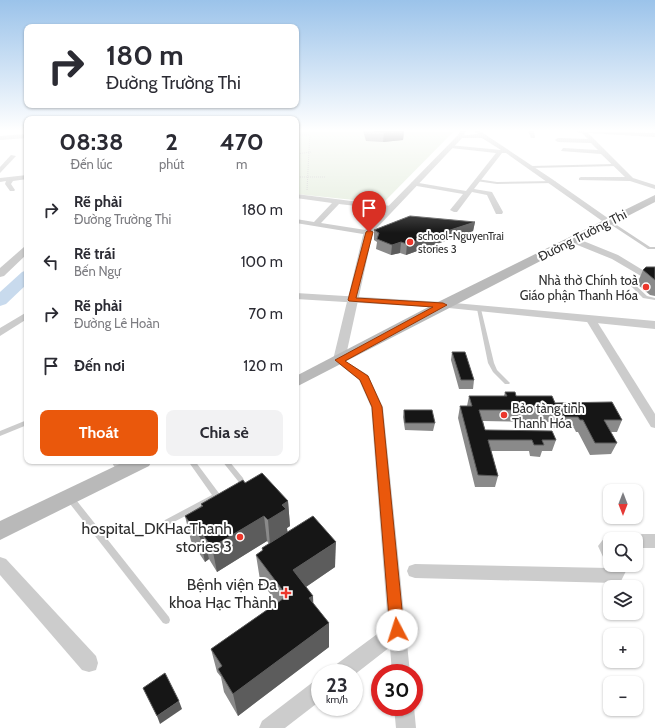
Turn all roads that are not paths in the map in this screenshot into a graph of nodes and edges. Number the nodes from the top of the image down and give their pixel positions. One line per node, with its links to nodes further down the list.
1 (432, 165): 13 (street)
2 (489, 165): 11 (street)
3 (528, 165): 5 (street)
4 (615, 165): 5 (lane); 9 (street)
5 (531, 167): 12 (street)
6 (24, 177): 7 (street)
7 (10, 179): 10 (street); 15 (street)
8 (581, 179): 9 (street)
9 (631, 179): 14 (street)
10 (0, 180)
11 (477, 180): 12 (lane); 16 (street)
12 (554, 182): 24 (street)
13 (413, 184): 16 (street); 20 (street)
14 (655, 187)
15 (12, 190)
16 (469, 191): 21 (street); 22 (street)
17 (299, 197): 19 (street)
18 (655, 198): 24 (main road, Đường Trường Thi)
19 (338, 201): 20 (street); 25 (street)
20 (391, 208): 26 (street)
21 (454, 210)
22 (499, 212)
23 (299, 221): 25 (street)
24 (608, 222): 27 (main road, Đường Trường Thi); 28 (lane)
25 (316, 224): 26 (street)
26 (369, 233): 35 (street)
27 (573, 240): 31 (street); 36 (main road, Đường Trường Thi)
28 (655, 248)
29 (24, 252): 30 (street)
30 (0, 274)
31 (655, 274)
32 (655, 278): 34 (lane)
33 (299, 296): 35 (street)
34 (655, 299)
35 (352, 300): 36 (street); 42 (street)
36 (443, 305): 37 (street); 42 (main road, Đường Trường Thi)
37 (479, 309): 39 (street); 44 (lane)
38 (24, 317): 41 (street)
39 (591, 320): 40 (street); 45 (street)
40 (655, 325)
41 (0, 333)
42 (339, 360): 43 (main road, Đường Trường Thi); 63 (street)
43 (299, 380)
44 (507, 383)
45 (642, 402): 46 (street); 48 (street)
46 (655, 405)
47 (24, 423): 49 (lane)
48 (655, 424)
49 (0, 434)
50 (194, 464): 55 (lane)
51 (228, 464): 53 (lane)
52 (118, 466): 54 (main road)
53 (234, 489)
54 (69, 496): 56 (main road); 62 (lane)
55 (168, 522)
56 (0, 531)
57 (643, 541): 58 (street)
58 (655, 541)
59 (0, 564): 64 (street)
60 (415, 571): 61 (street)
61 (617, 572)
62 (166, 620)
63 (397, 630): 65 (street); 66 (street)
64 (89, 663)
65 (353, 664)
66 (400, 664)
67 (311, 696): 69 (street)
68 (405, 716): 70 (street)
69 (269, 728)
70 (406, 728)

